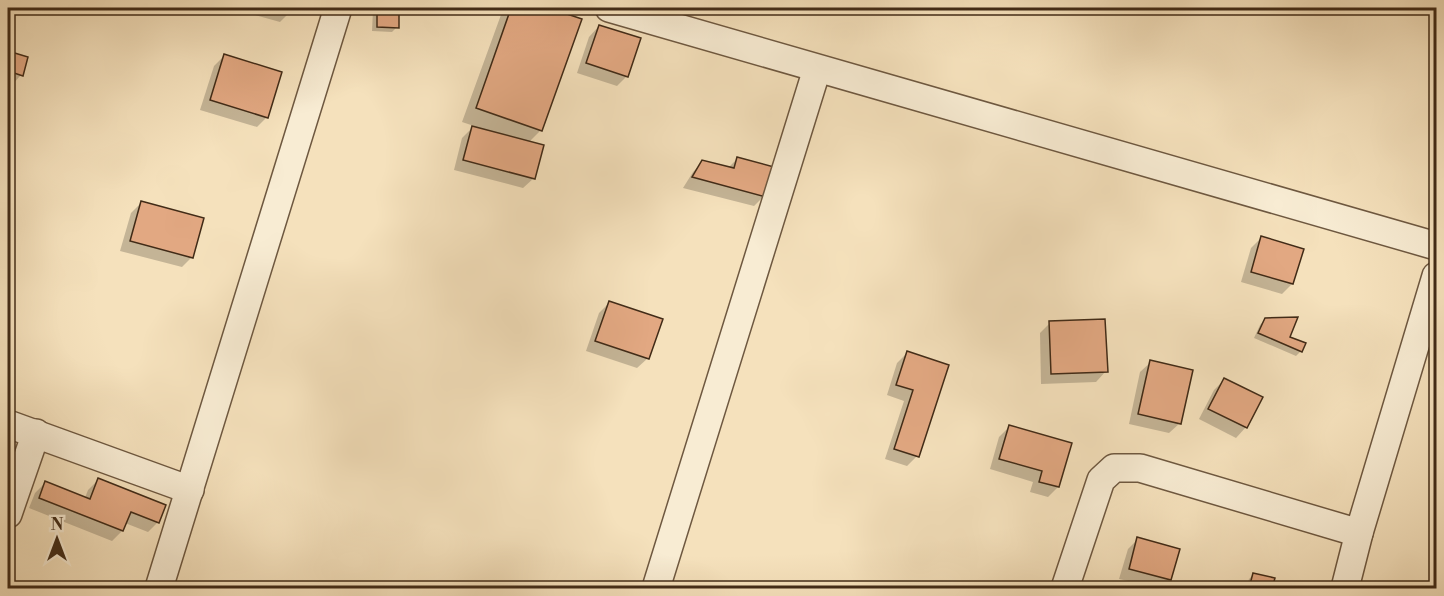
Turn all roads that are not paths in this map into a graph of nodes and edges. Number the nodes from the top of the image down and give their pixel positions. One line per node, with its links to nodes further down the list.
1 (338, 8): 8 (street)
2 (609, 8): 3 (street)
3 (817, 69): 4 (street); 12 (street)
4 (1437, 246)
5 (1437, 276): 10 (street)
6 (8, 424): 7 (street)
7 (36, 433): 8 (street); 9 (street)
8 (190, 490): 11 (street)
9 (8, 514)
10 (1359, 533): 13 (street); 14 (street)
11 (159, 588)
12 (656, 588)
13 (1065, 588)
14 (1345, 588)

